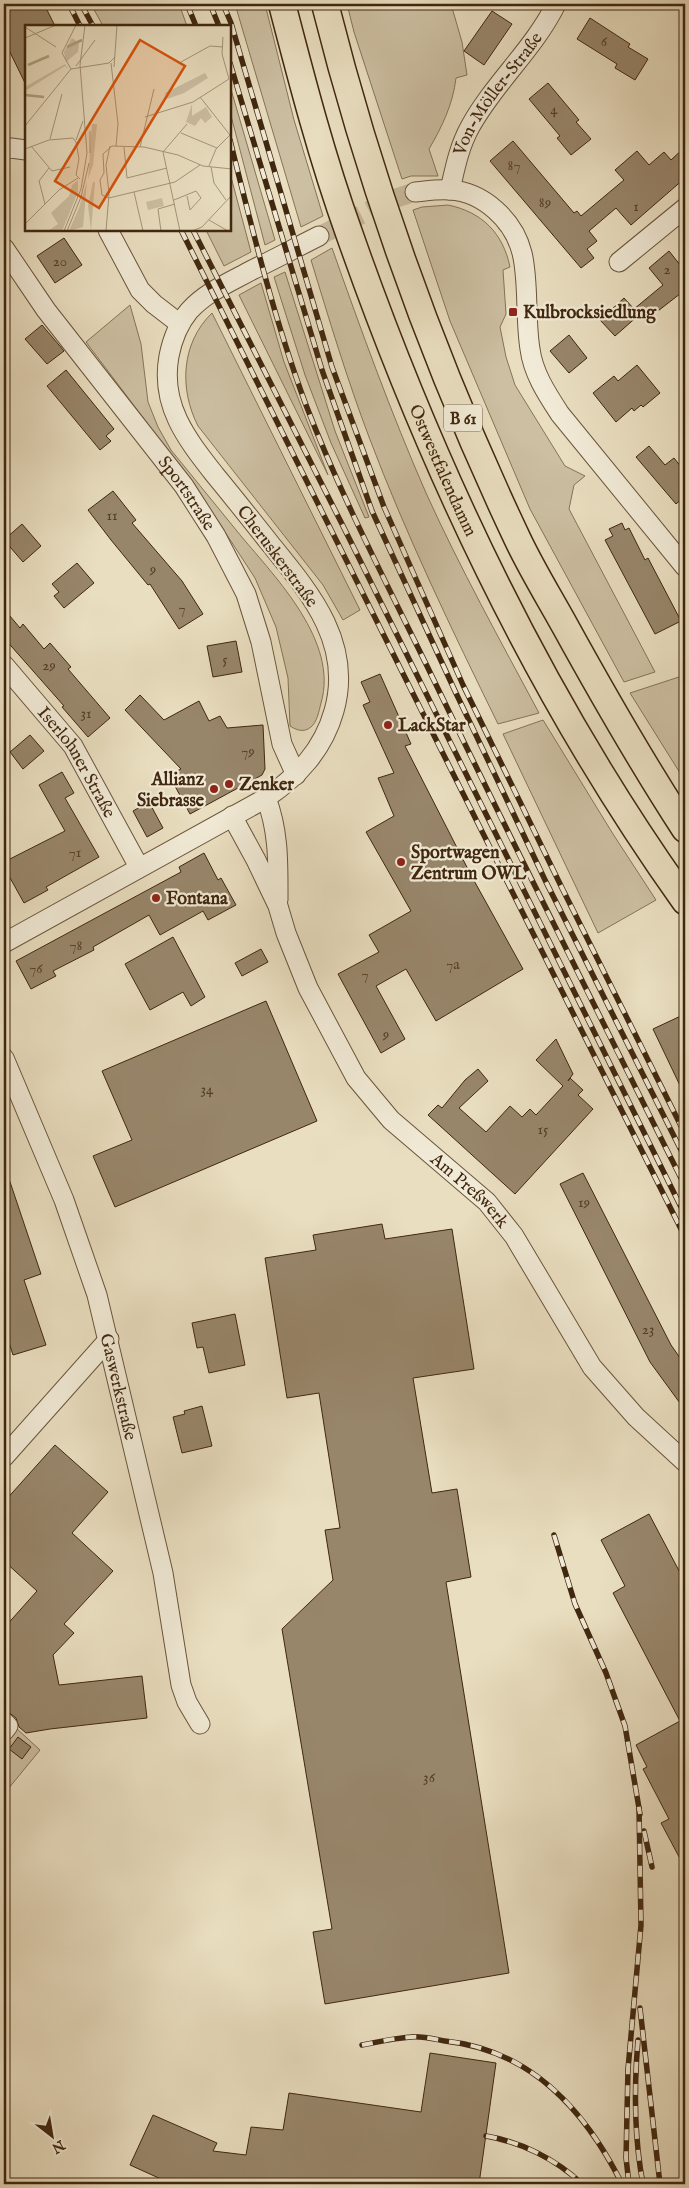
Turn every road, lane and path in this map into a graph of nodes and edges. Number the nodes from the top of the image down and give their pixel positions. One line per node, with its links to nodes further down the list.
1 (282, 4): 21 (highway, Ostwestfalendamm / B 61)
2 (325, 4): 19 (highway, B 61)
3 (556, 4): 6 (street, Von-Möller-Straße)
4 (4, 150): 5 (street)
5 (25, 150)
6 (450, 190): 7 (street); 14 (street)
7 (415, 192)
8 (685, 208): 12 (street)
9 (109, 231): 13 (street)
10 (319, 236): 13 (street, Cheruskerstraße)
11 (4, 248): 16 (street, Sportstraße)
12 (619, 262)
13 (180, 324): 16 (street, Cheruskerstraße)
14 (685, 567)
15 (4, 665): 20 (street, Iserlohner Straße)
16 (296, 775): 17 (street, Cheruskerstraße)
17 (266, 798): 18 (street, Cheruskerstraße); 22 (street, Am Preßwerk)
18 (232, 816): 20 (street, Cheruskerstraße); 22 (street, Am Preßwerk)
19 (685, 829)
20 (139, 867): 23 (street, Cheruskerstraße)
21 (685, 901)
22 (278, 906): 27 (street, Am Preßwerk)
23 (4, 944)
24 (4, 1058): 25 (street, Gaswerkstraße)
25 (109, 1340): 26 (street); 29 (street, Gaswerkstraße)
26 (4, 1457)
27 (685, 1462)
28 (4, 1722): 30 (street)
29 (200, 1724)
30 (4, 1731)

